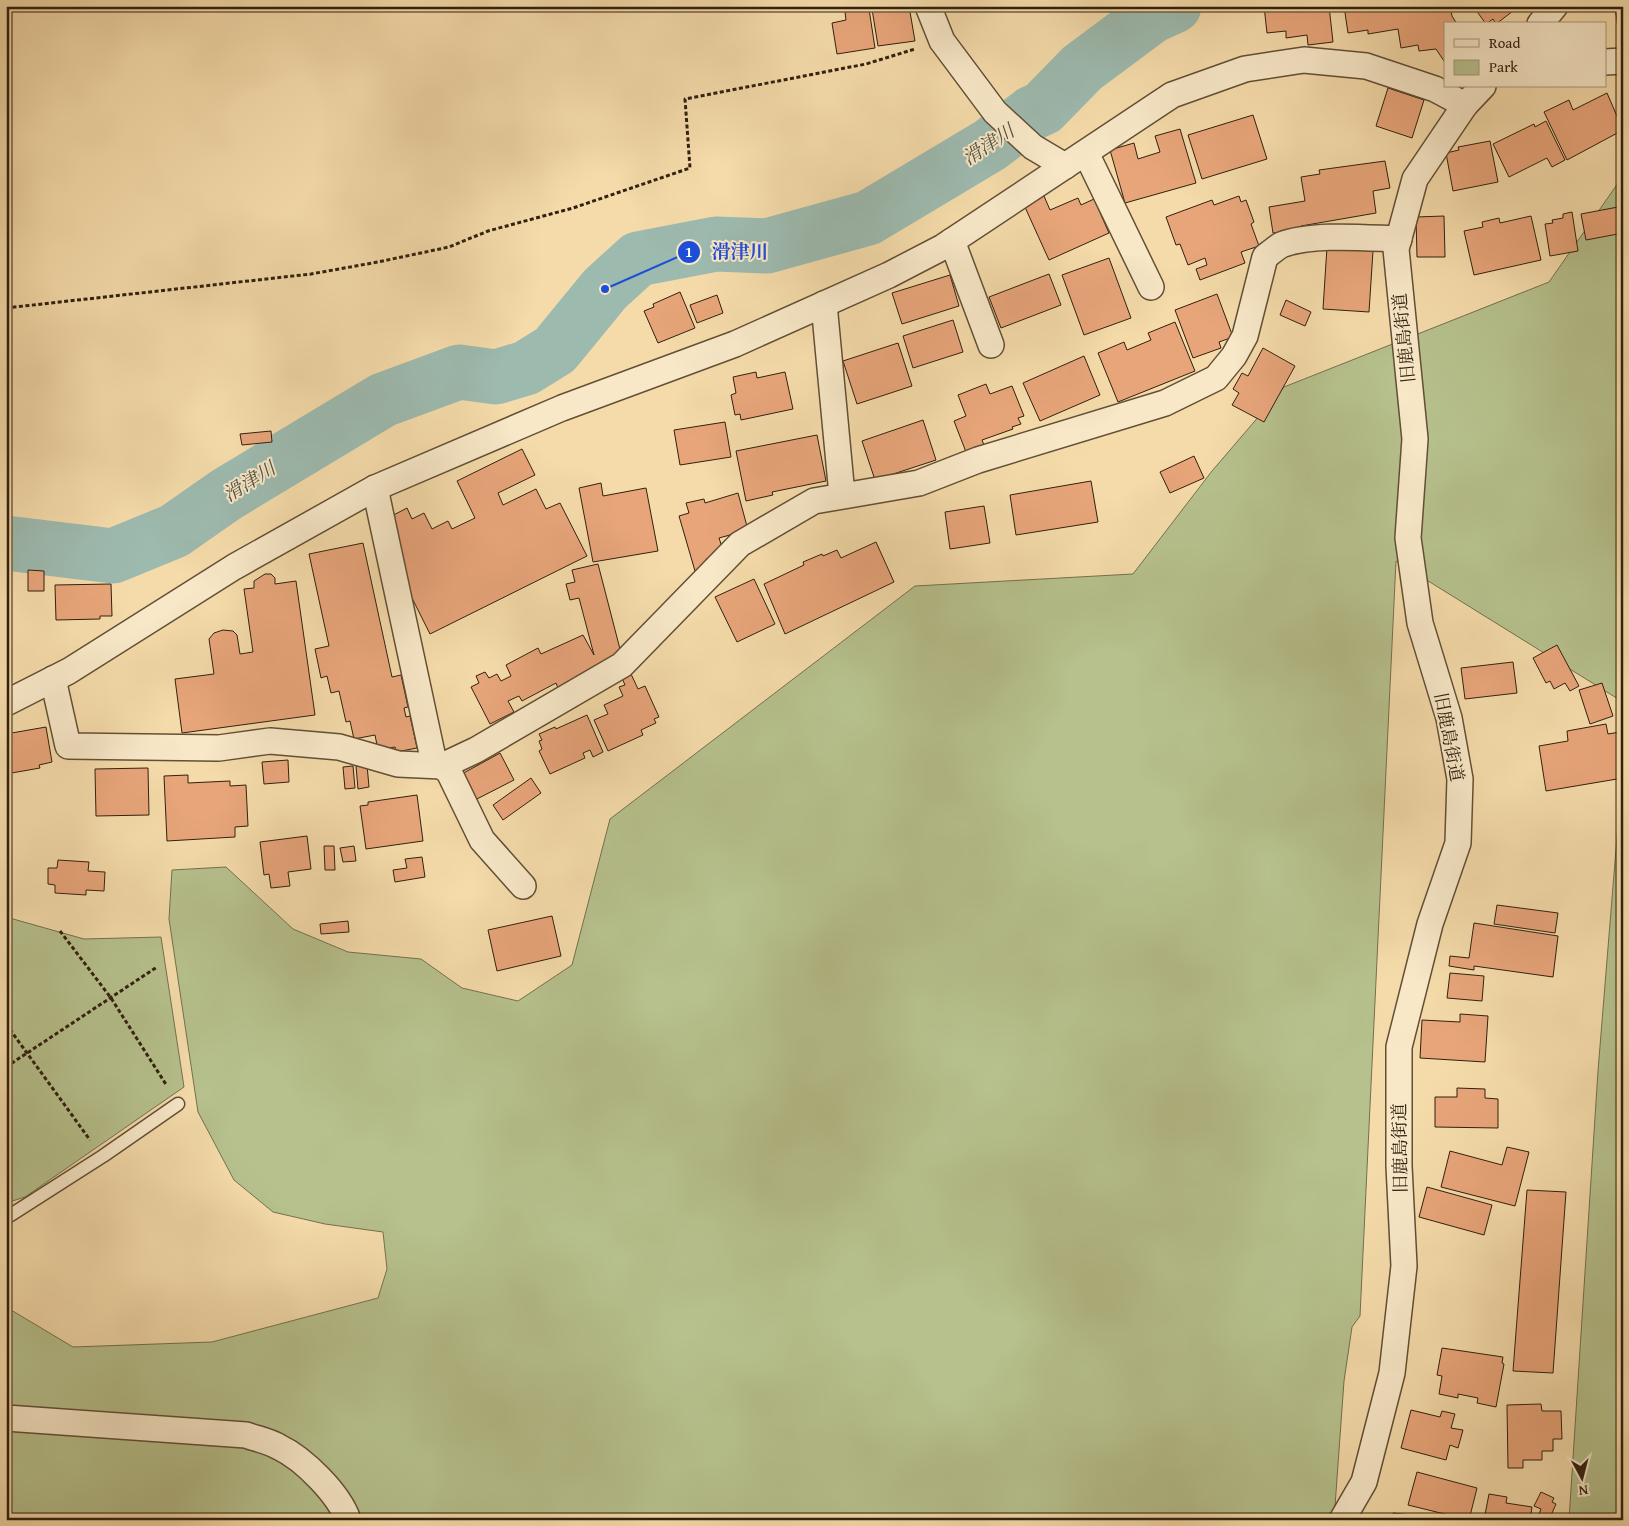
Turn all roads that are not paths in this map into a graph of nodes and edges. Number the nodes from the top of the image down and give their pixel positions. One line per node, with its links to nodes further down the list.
1 (928, 6): 8 (street)
2 (1555, 6): 3 (street)
3 (1542, 22)
4 (1623, 61): 5 (street)
5 (1606, 62)
6 (1481, 88): 7 (street, 旧鹿島街道)
7 (1465, 105): 8 (street); 9 (street, 旧鹿島街道)
8 (1075, 160): 10 (street); 11 (street)
9 (1399, 239): 15 (street); 24 (street, 旧鹿島街道)
10 (952, 241): 12 (street); 13 (street)
11 (1150, 287)
12 (824, 304): 14 (street); 15 (street)
13 (992, 345)
14 (375, 488): 16 (street); 18 (street)
15 (842, 495): 18 (street)
16 (53, 680): 17 (street); 18 (street)
17 (6, 703)
18 (442, 766): 19 (street)
19 (523, 886)
20 (178, 1104): 21 (lane)
21 (6, 1218)
22 (6, 1418): 23 (street)
23 (348, 1520)
24 (1342, 1520)

